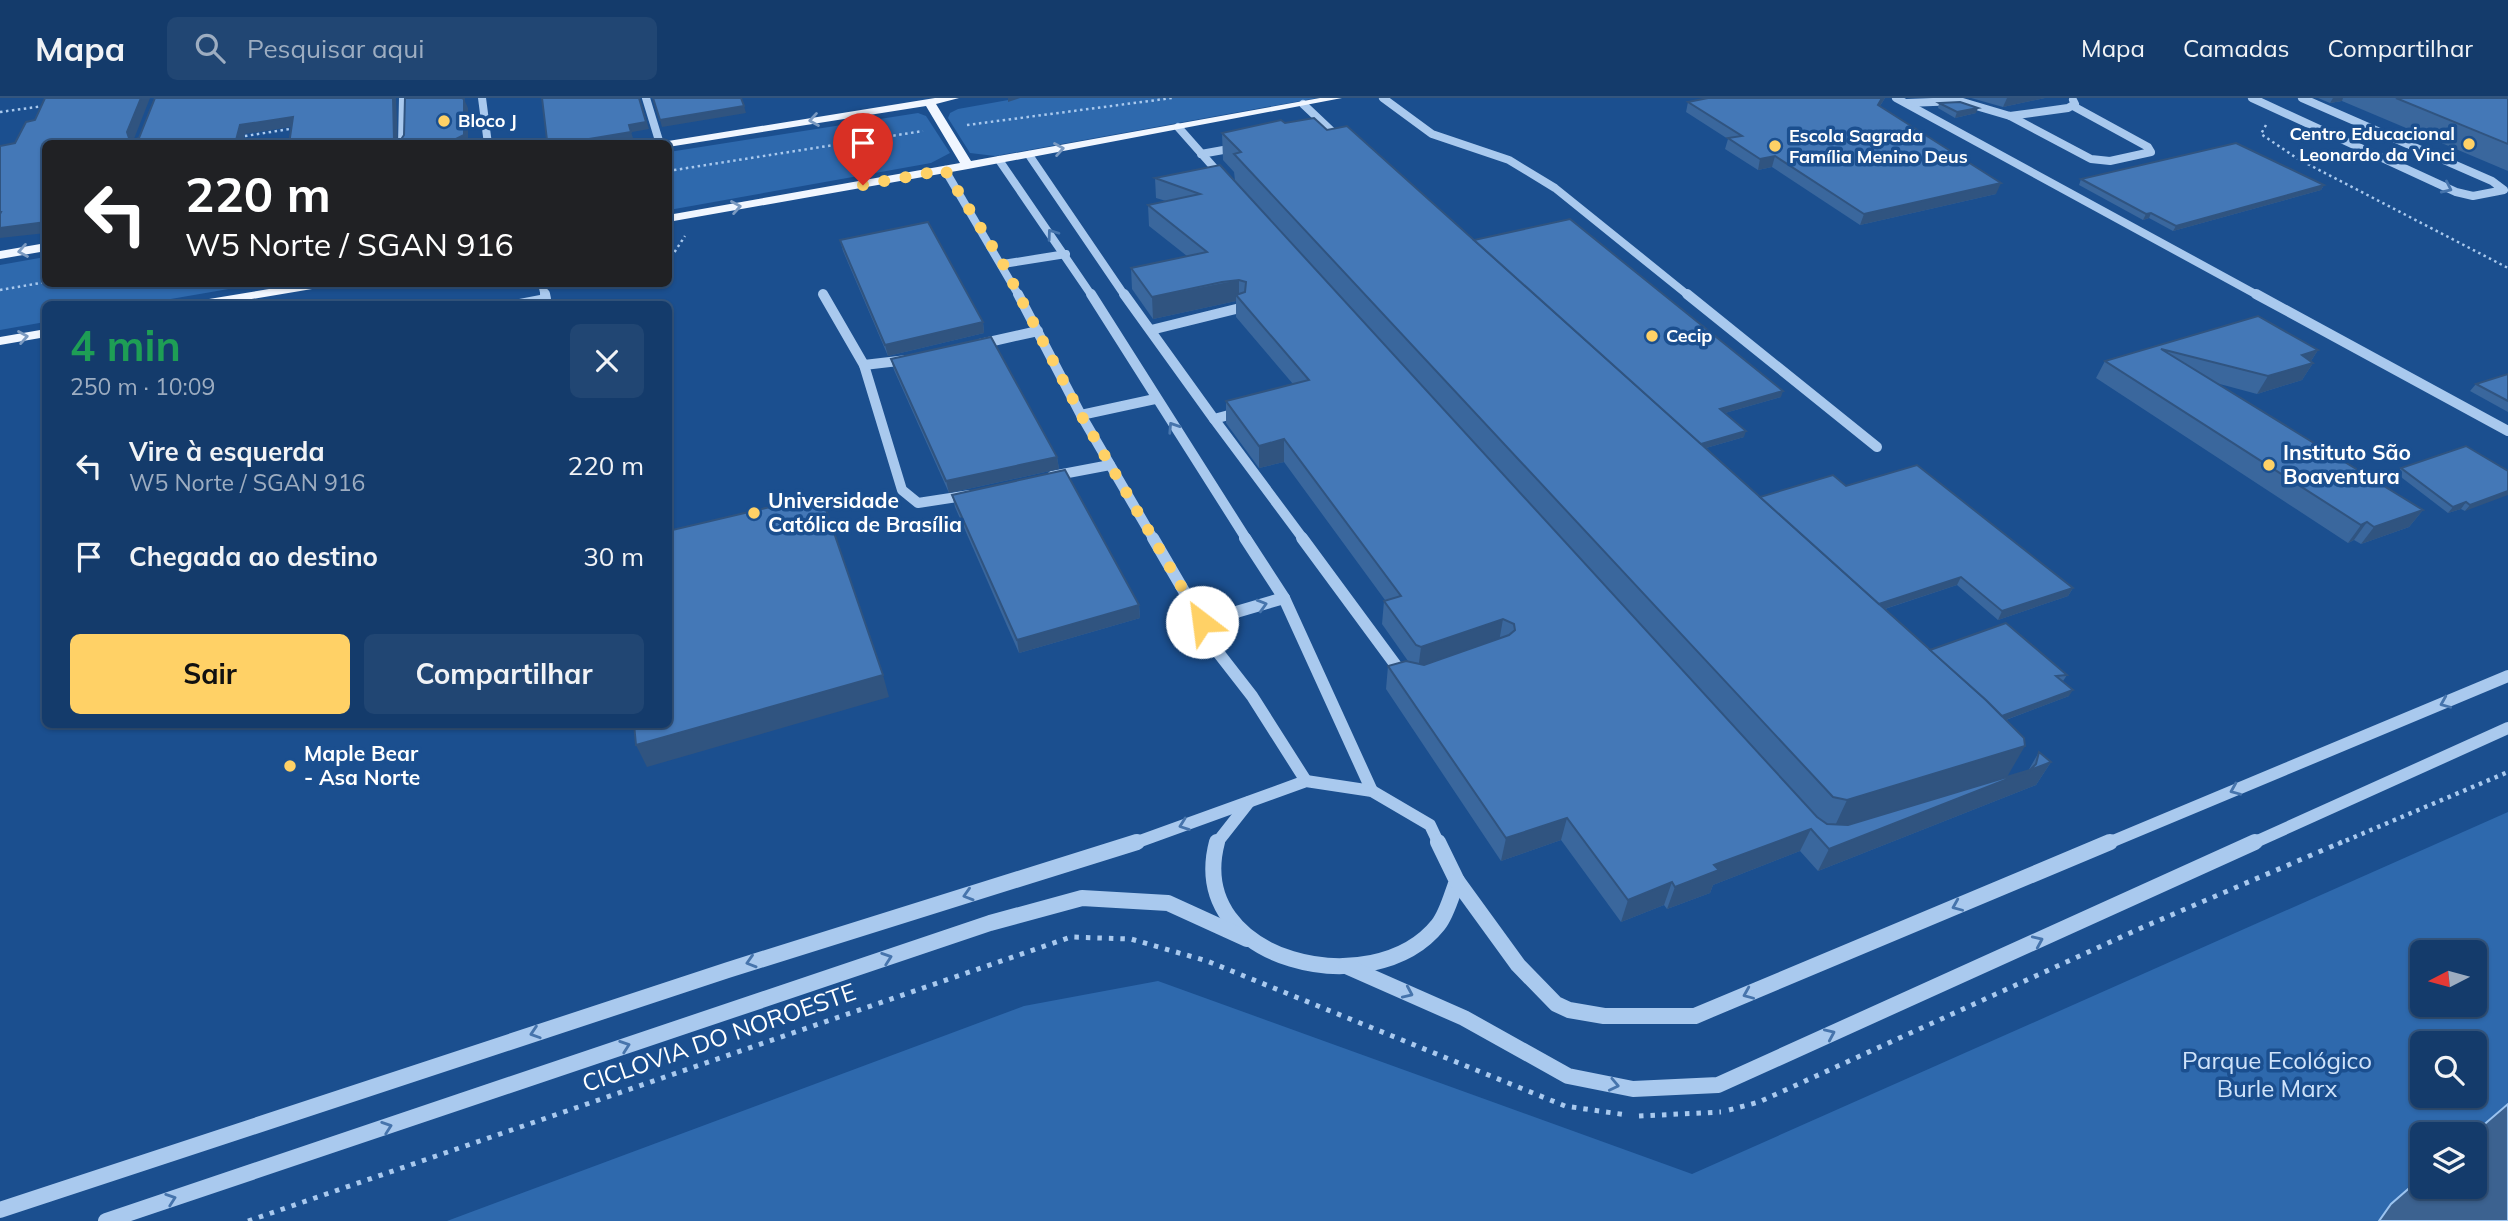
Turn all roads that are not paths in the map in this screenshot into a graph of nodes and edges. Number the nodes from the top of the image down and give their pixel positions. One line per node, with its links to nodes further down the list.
1 (403, 98): 18 (street)
2 (482, 98): 19 (street)
3 (646, 98): 20 (street)
4 (954, 98): 11 (main road)
5 (1337, 98): 13 (main road)
6 (1383, 98): 53 (street)
7 (1896, 98): 12 (street)
8 (2252, 98): 29 (street, one-way to 29)
9 (2302, 98): 29 (street)
10 (2072, 102): 14 (lane); 14 (street)
11 (930, 103): 21 (main road, one-way to 21); 27 (main road)
12 (1906, 103): 14 (lane); 52 (street)
13 (1303, 104): 15 (main road); 16 (street)
14 (2010, 116)
15 (1178, 127): 24 (street); 25 (main road, one-way to 15)
16 (1329, 130): 17 (street); 23 (street)
17 (1317, 132)
18 (402, 140)
19 (487, 140)
20 (662, 140)
21 (672, 143)
22 (1252, 145): 24 (street)
23 (1348, 145)
24 (1201, 154): 31 (street)
25 (1029, 155): 26 (main road); 41 (street)
26 (999, 160): 27 (main road); 34 (street, one-way to 26)
27 (968, 166): 28 (main road)
28 (945, 170): 32 (main road, one-way to 28); 36 (street)
29 (2499, 185): 30 (street)
30 (2508, 189)
31 (1236, 193)
32 (672, 218)
33 (42, 248): 35 (main road, one-way to 35)
34 (1066, 254): 36 (street); 48 (street)
35 (0, 255)
36 (1003, 264): 42 (street)
37 (301, 287): 39 (main road)
38 (823, 294): 47 (street)
39 (220, 301)
40 (1240, 308): 41 (street)
41 (1151, 330): 51 (street)
42 (1038, 331): 45 (street); 50 (street)
43 (42, 334): 44 (main road, one-way to 43)
44 (0, 341)
45 (972, 346)
46 (921, 357): 47 (street)
47 (864, 365): 56 (street)
48 (1154, 399): 50 (street); 57 (street, one-way to 48)
49 (1251, 409): 51 (street)
50 (1081, 415): 54 (street)
51 (1214, 419): 60 (street)
52 (2508, 431)
53 (1877, 447)
54 (1110, 465): 55 (street); 58 (street)
55 (1045, 478)
56 (981, 493)
57 (1284, 598): 58 (street, one-way to 57); 63 (street)
58 (1202, 622): 62 (street)
59 (2508, 676): 65 (street, one-way to 65)
60 (1418, 680)
61 (2508, 729): 67 (street, one-way to 61)
62 (1306, 781): 63 (street); 64 (street)
63 (1372, 791): 65 (street)
64 (1249, 802): 66 (street); 68 (street, one-way to 68)
65 (1457, 881): 67 (street)
66 (1247, 939): 67 (street); 69 (street, one-way to 66)
67 (1345, 966)
68 (0, 1210)
69 (106, 1221)

